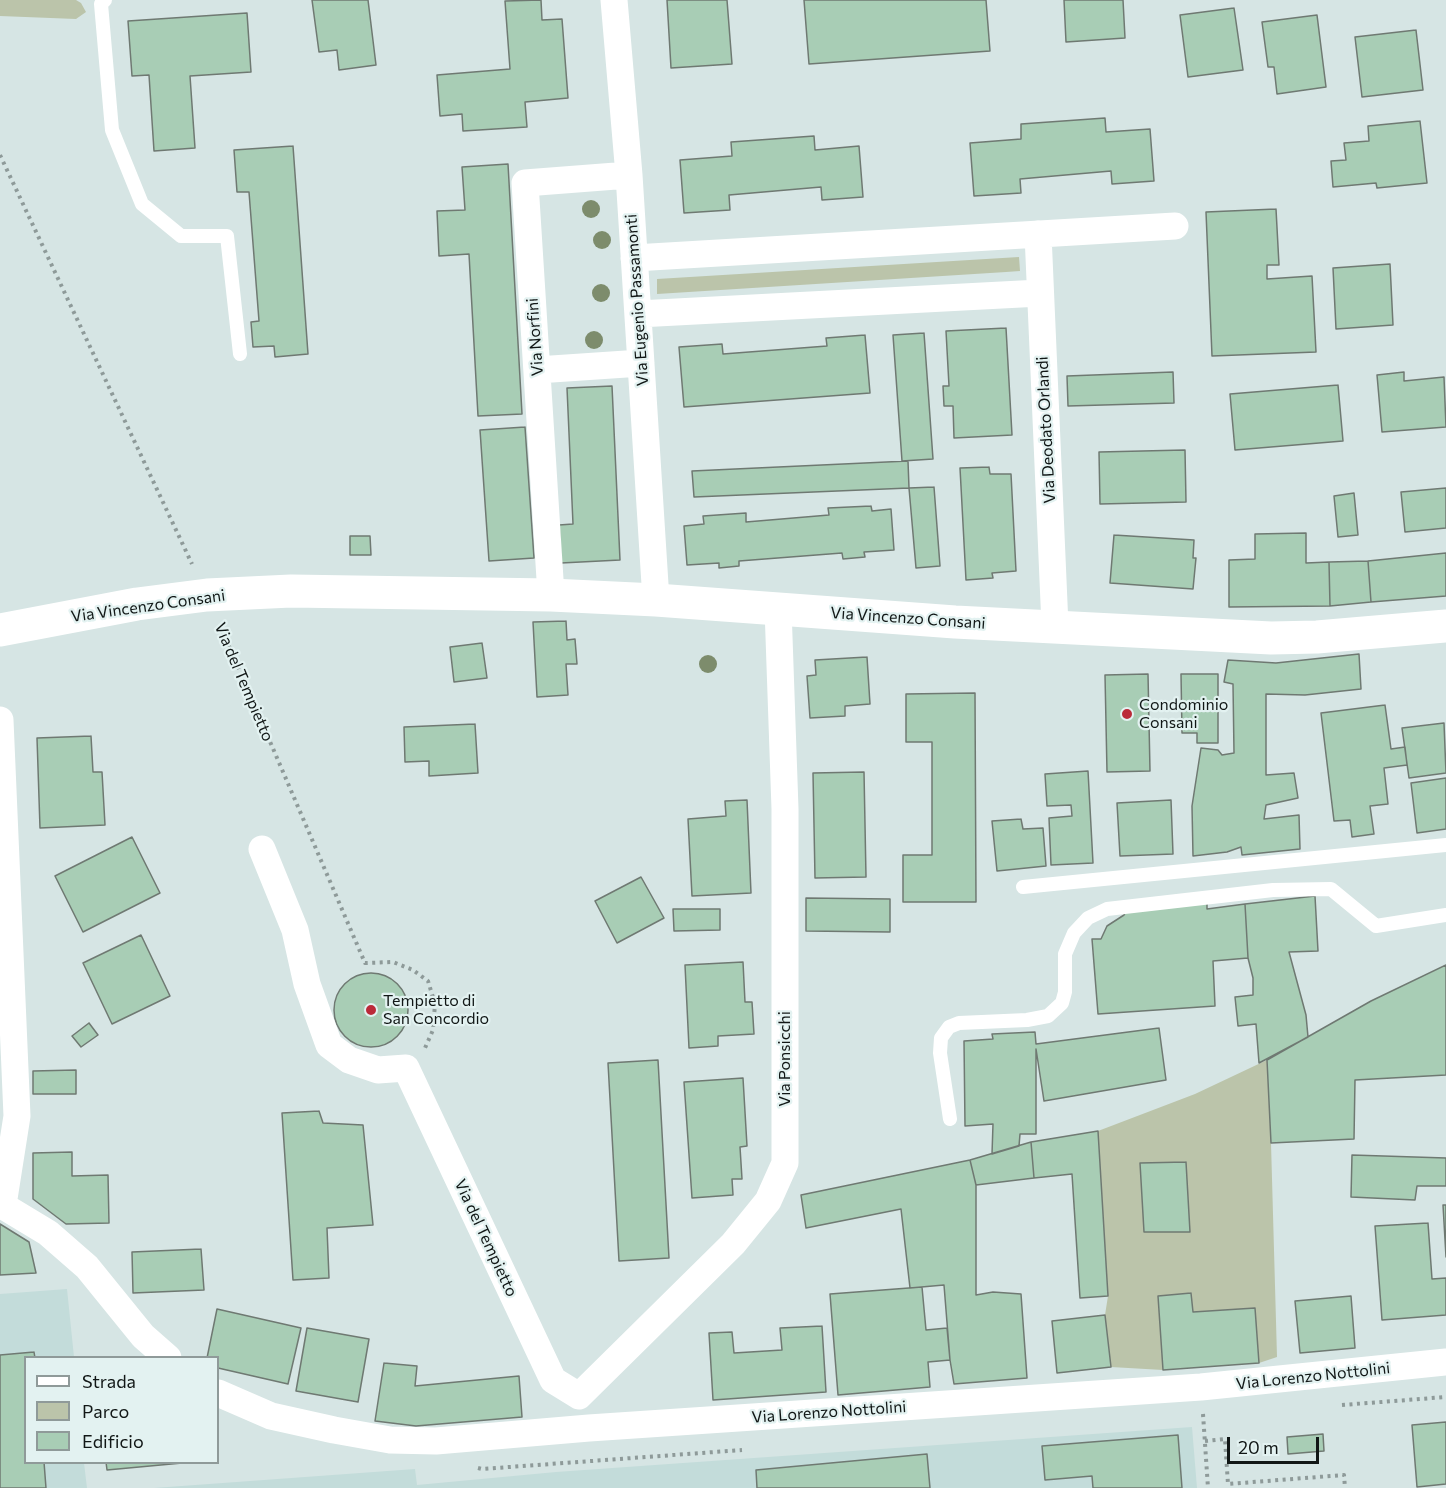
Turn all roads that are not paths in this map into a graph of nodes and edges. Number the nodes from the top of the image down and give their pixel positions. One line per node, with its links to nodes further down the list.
1 (105, 0): 9 (lane)
2 (614, 0): 3 (street, Via Eugenio Passamonti)
3 (629, 175): 6 (street, Via Eugenio Passamonti); 11 (street, Via Norfini)
4 (1174, 226): 5 (street)
5 (1038, 234): 6 (street); 7 (street, Via Deodato Orlandi)
6 (634, 258): 8 (street, Via Eugenio Passamonti)
7 (1040, 293): 8 (street); 15 (street, Via Deodato Orlandi)
8 (638, 314): 10 (street, Via Eugenio Passamonti)
9 (240, 354)
10 (641, 363): 11 (street); 13 (street, Via Eugenio Passamonti)
11 (537, 370): 12 (street, Via Norfini)
12 (551, 596): 13 (street, Via Vincenzo Consani); 17 (street, Via Vincenzo Consani)
13 (656, 600): 14 (street, Via Vincenzo Consani)
14 (778, 608): 15 (street, Via Vincenzo Consani); 28 (street, Via Ponsicchi)
15 (1055, 626): 16 (street, Via Vincenzo Consani)
16 (1446, 626)
17 (0, 630)
18 (0, 720): 24 (street)
19 (1446, 845): 21 (lane)
20 (262, 849): 28 (street, Via del Tempietto)
21 (1023, 887)
22 (1446, 915): 23 (lane)
23 (950, 1119)
24 (1, 1204): 25 (street)
25 (166, 1356)
26 (1446, 1362): 29 (street, Via Lorenzo Nottolini)
27 (219, 1393): 29 (street, Via Lorenzo Nottolini)
28 (579, 1396): 29 (street)
29 (589, 1428)

